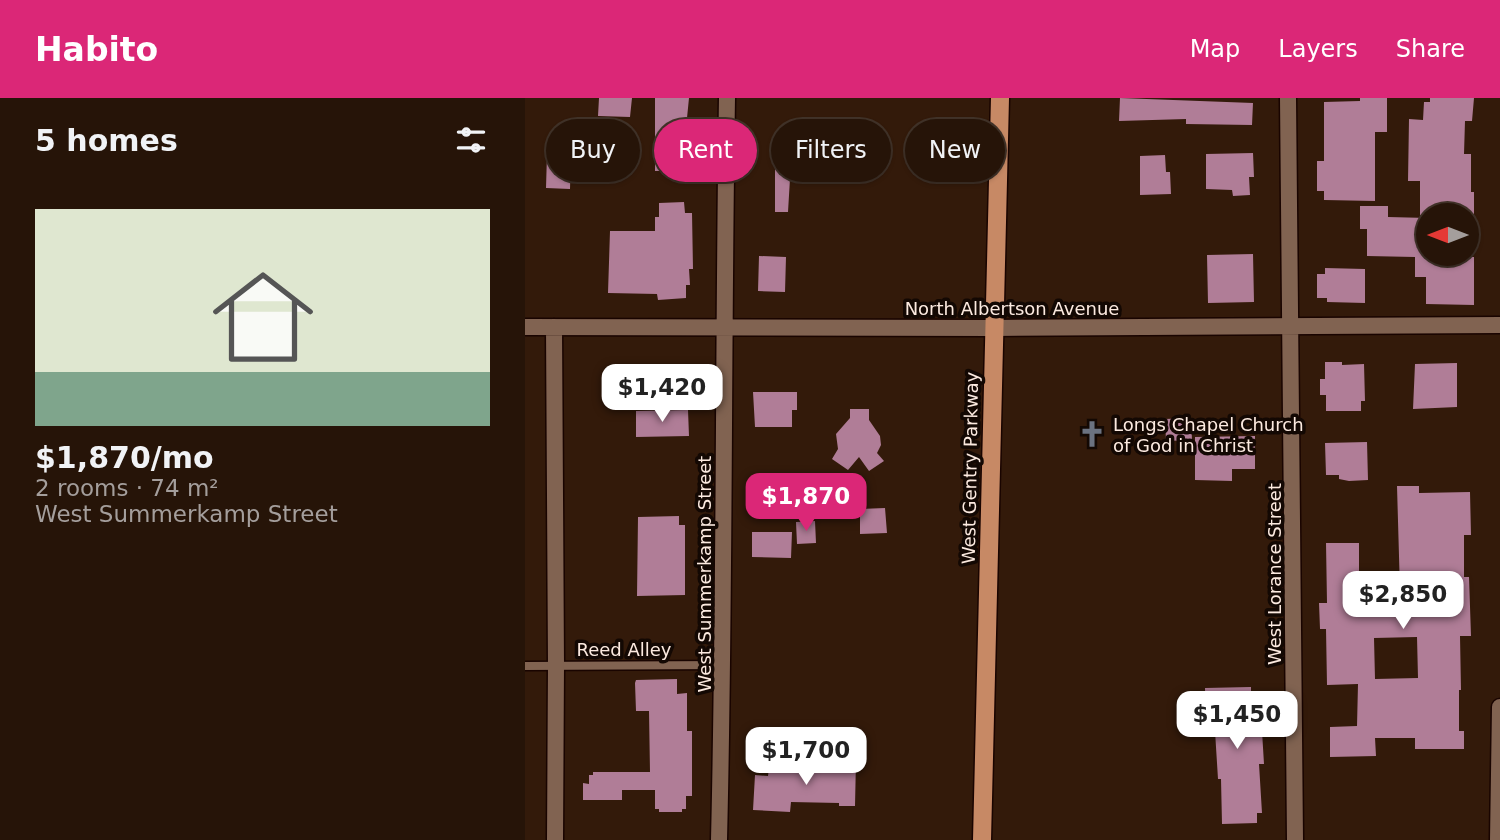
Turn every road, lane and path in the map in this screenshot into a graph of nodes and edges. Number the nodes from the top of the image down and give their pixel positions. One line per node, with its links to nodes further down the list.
1 (727, 98): 7 (street, West Summerkamp Street)
2 (1000, 98): 9 (main road, West Gentry Parkway)
3 (1288, 98): 8 (street, West Lorance Street)
4 (1500, 326): 8 (street, North Albertson Avenue)
5 (525, 327): 6 (street, North Albertson Avenue)
6 (554, 327): 7 (street, North Albertson Avenue); 10 (street)
7 (723, 327): 9 (street, North Albertson Avenue); 11 (street, West Summerkamp Street)
8 (1292, 327): 9 (street, North Albertson Avenue); 17 (street, West Lorance Street)
9 (994, 328): 16 (main road, West Gentry Parkway)
10 (556, 665): 11 (lane, Reed Alley); 12 (lane, Reed Alley); 14 (street)
11 (723, 665): 15 (street, West Summerkamp Street)
12 (525, 666)
13 (1500, 707): 18 (street)
14 (555, 840)
15 (719, 840)
16 (982, 840)
17 (1295, 840)
18 (1498, 840)

